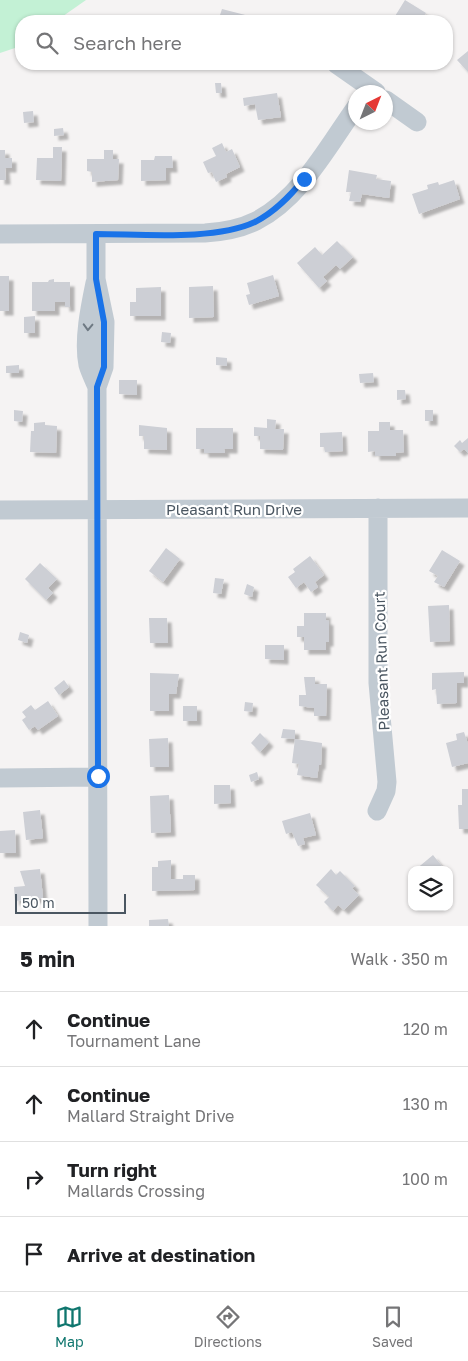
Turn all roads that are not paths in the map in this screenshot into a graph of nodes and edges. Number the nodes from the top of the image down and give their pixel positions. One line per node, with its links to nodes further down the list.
1 (344, 70): 2 (street)
2 (362, 85)
3 (393, 105): 5 (street)
4 (348, 118): 7 (street)
5 (417, 122)
6 (0, 234): 7 (street)
7 (96, 234): 11 (street)
8 (378, 508): 9 (street, Pleasant Run Drive); 11 (street, Pleasant Run Drive); 14 (street, Pleasant Run Court)
9 (468, 508)
10 (0, 510): 11 (street, Pleasant Run Drive)
11 (97, 510): 12 (street)
12 (98, 776): 13 (street); 15 (street)
13 (0, 778)
14 (378, 811)
15 (98, 926)

